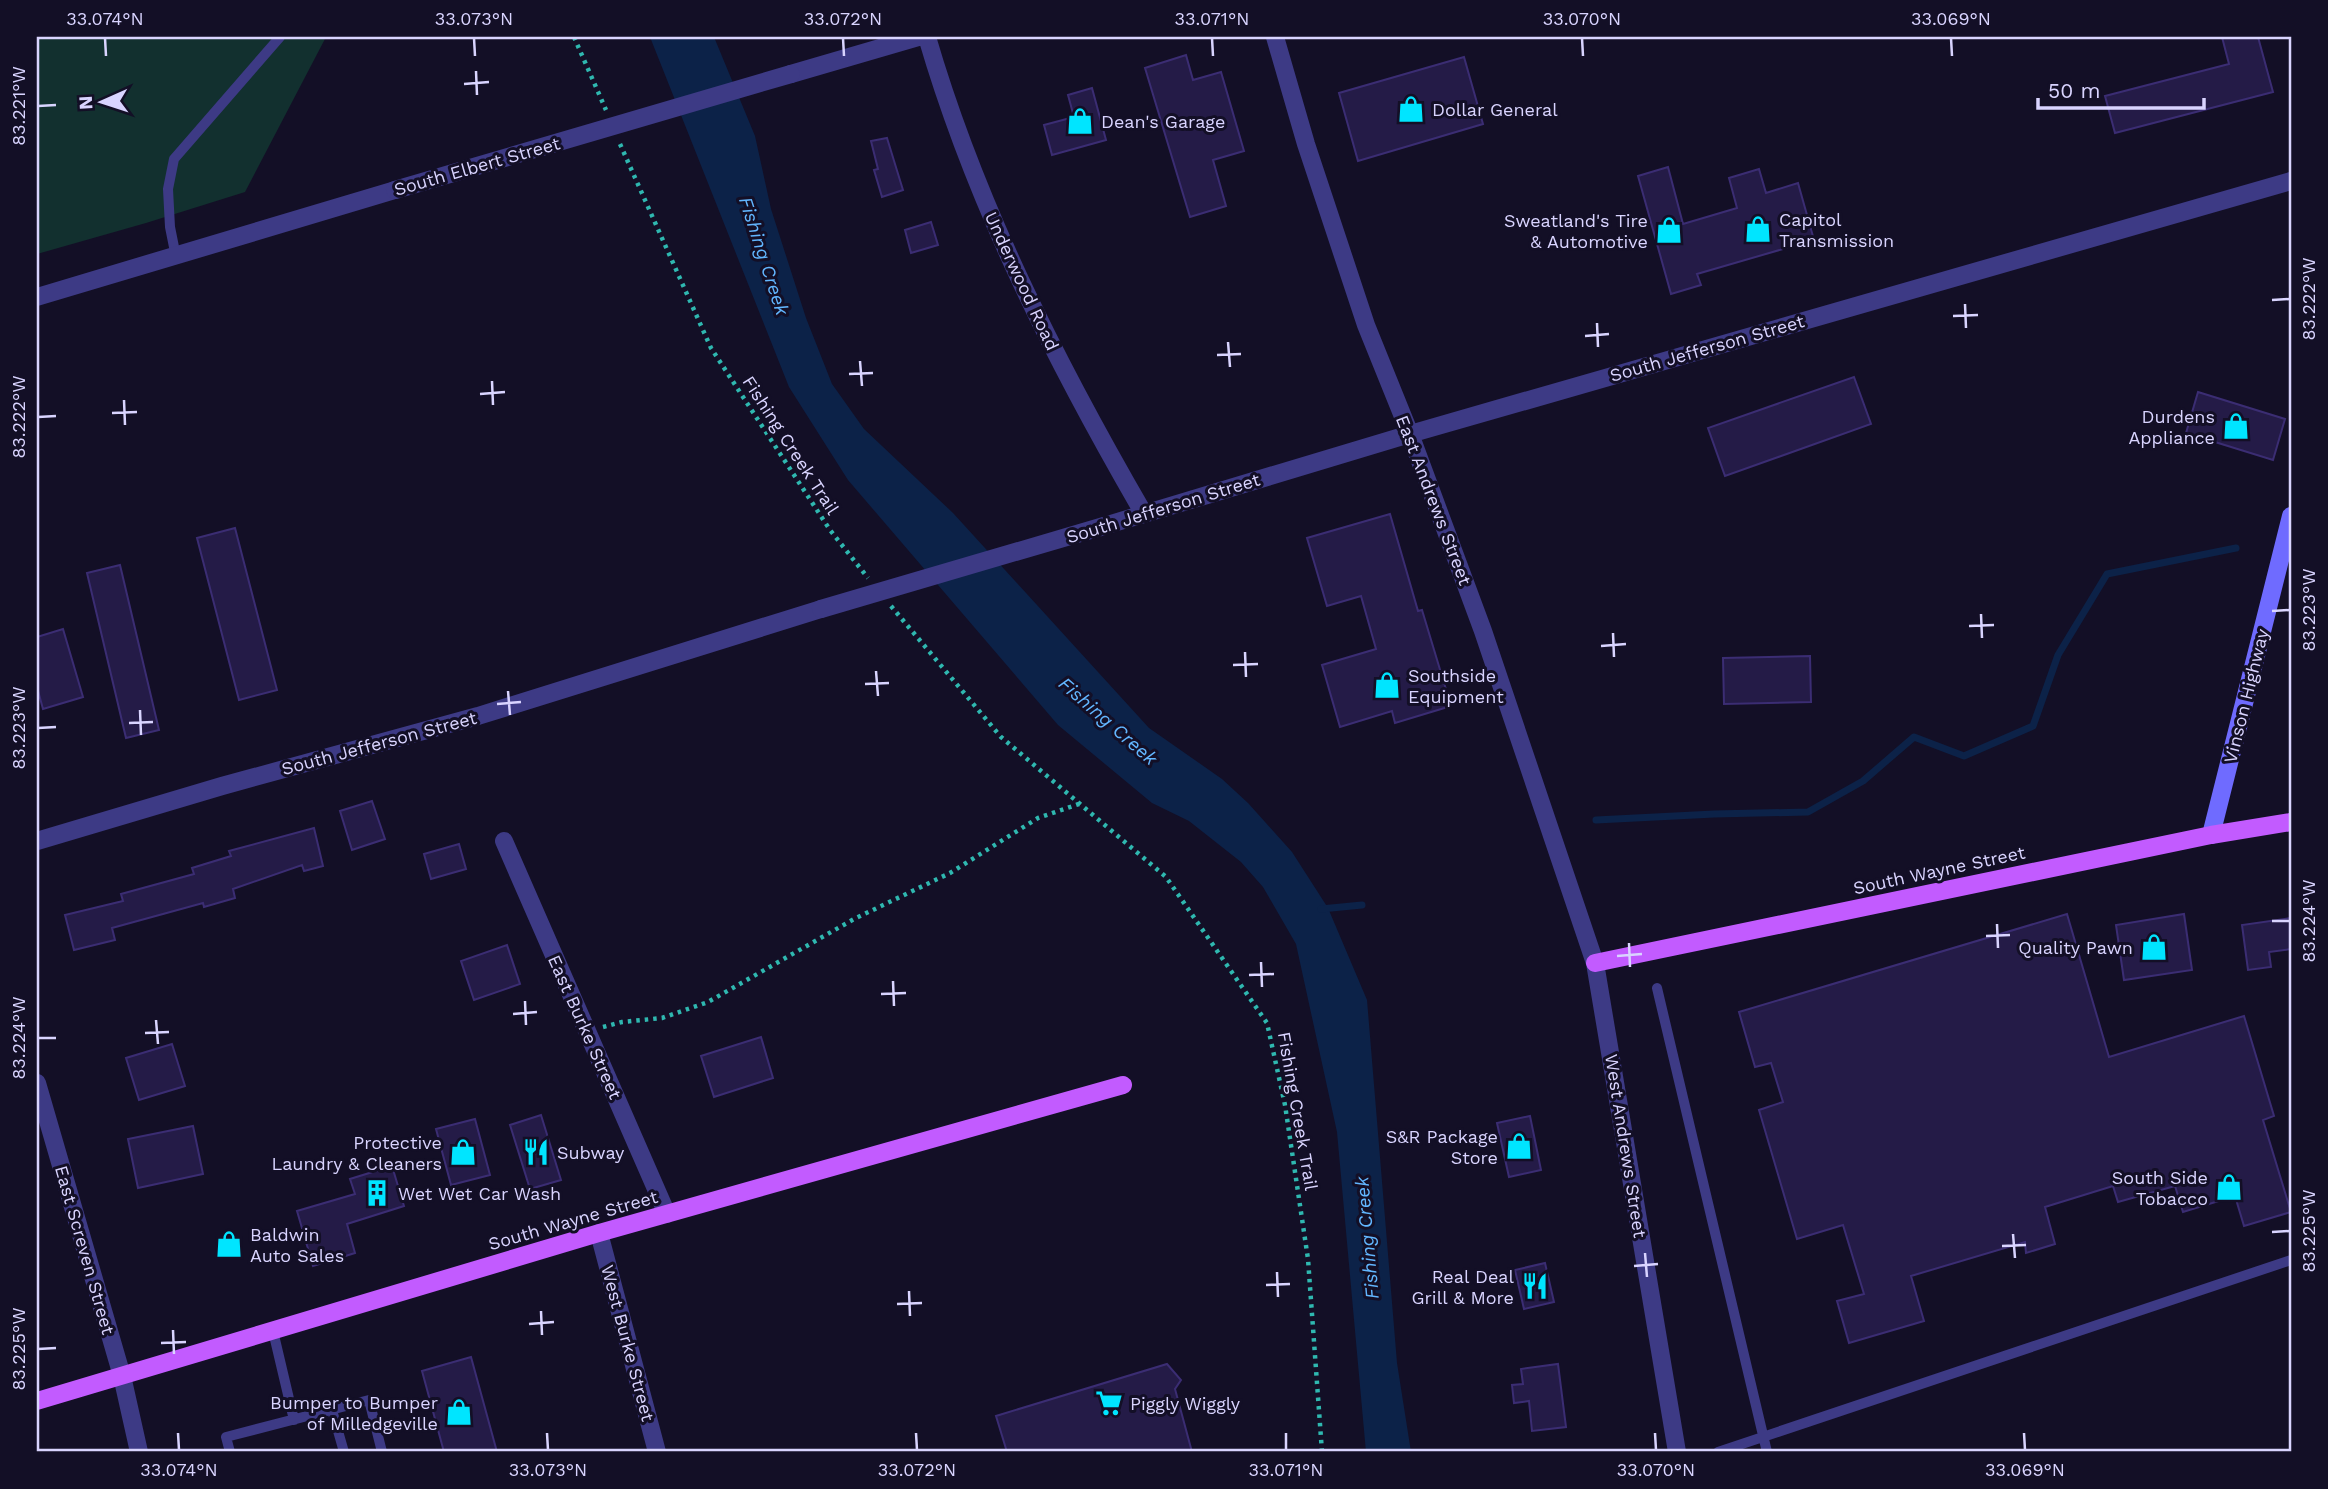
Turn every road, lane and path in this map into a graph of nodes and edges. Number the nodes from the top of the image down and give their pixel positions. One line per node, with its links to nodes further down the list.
1 (280, 37): 9 (lane)
2 (574, 37): 6 (path)
3 (918, 37): 9 (street, South Elbert Street, bridge)
4 (927, 37): 12 (street, Underwood Road)
5 (1275, 37): 11 (street, East Andrews Street)
6 (606, 111)
7 (617, 136): 14 (path, Fishing Creek Trail)
8 (2291, 181): 11 (street, South Jefferson Street)
9 (176, 257): 10 (street, South Elbert Street)
10 (37, 297)
11 (1410, 433): 12 (street, South Jefferson Street); 21 (street, East Andrews Street)
12 (1144, 514): 19 (street, South Jefferson Street, bridge)
13 (2291, 516): 18 (main road, Vinson Highway)
14 (872, 583)
15 (889, 604): 16 (path, Fishing Creek Trail)
16 (1080, 804): 23 (path); 40 (path, Fishing Creek Trail)
17 (2291, 822): 18 (main road, South Wayne Street)
18 (2211, 835): 21 (main road, South Wayne Street)
19 (37, 841)
20 (504, 841): 23 (street, East Burke Street)
21 (1595, 963): 41 (street, West Andrews Street)
22 (1657, 988): 34 (lane)
23 (587, 1031): 26 (street, East Burke Street)
24 (37, 1083): 30 (street, East Screven Street)
25 (1123, 1085): 26 (main road, South Wayne Street)
26 (667, 1214): 27 (main road, South Wayne Street)
27 (599, 1233): 29 (main road, South Wayne Street); 39 (street, West Burke Street)
28 (2291, 1260): 34 (lane)
29 (273, 1331): 30 (main road, South Wayne Street); 33 (lane)
30 (122, 1376): 31 (main road, South Wayne Street); 35 (street, East Screven Street)
31 (37, 1401)
32 (332, 1410): 33 (lane); 37 (lane); 38 (lane)
33 (294, 1420): 36 (lane)
34 (1764, 1437): 42 (lane); 43 (lane)
35 (139, 1452)
36 (230, 1452)
37 (344, 1452)
38 (382, 1452)
39 (657, 1452)
40 (1322, 1452)
41 (1677, 1452)
42 (1718, 1452)
43 (1767, 1452)

